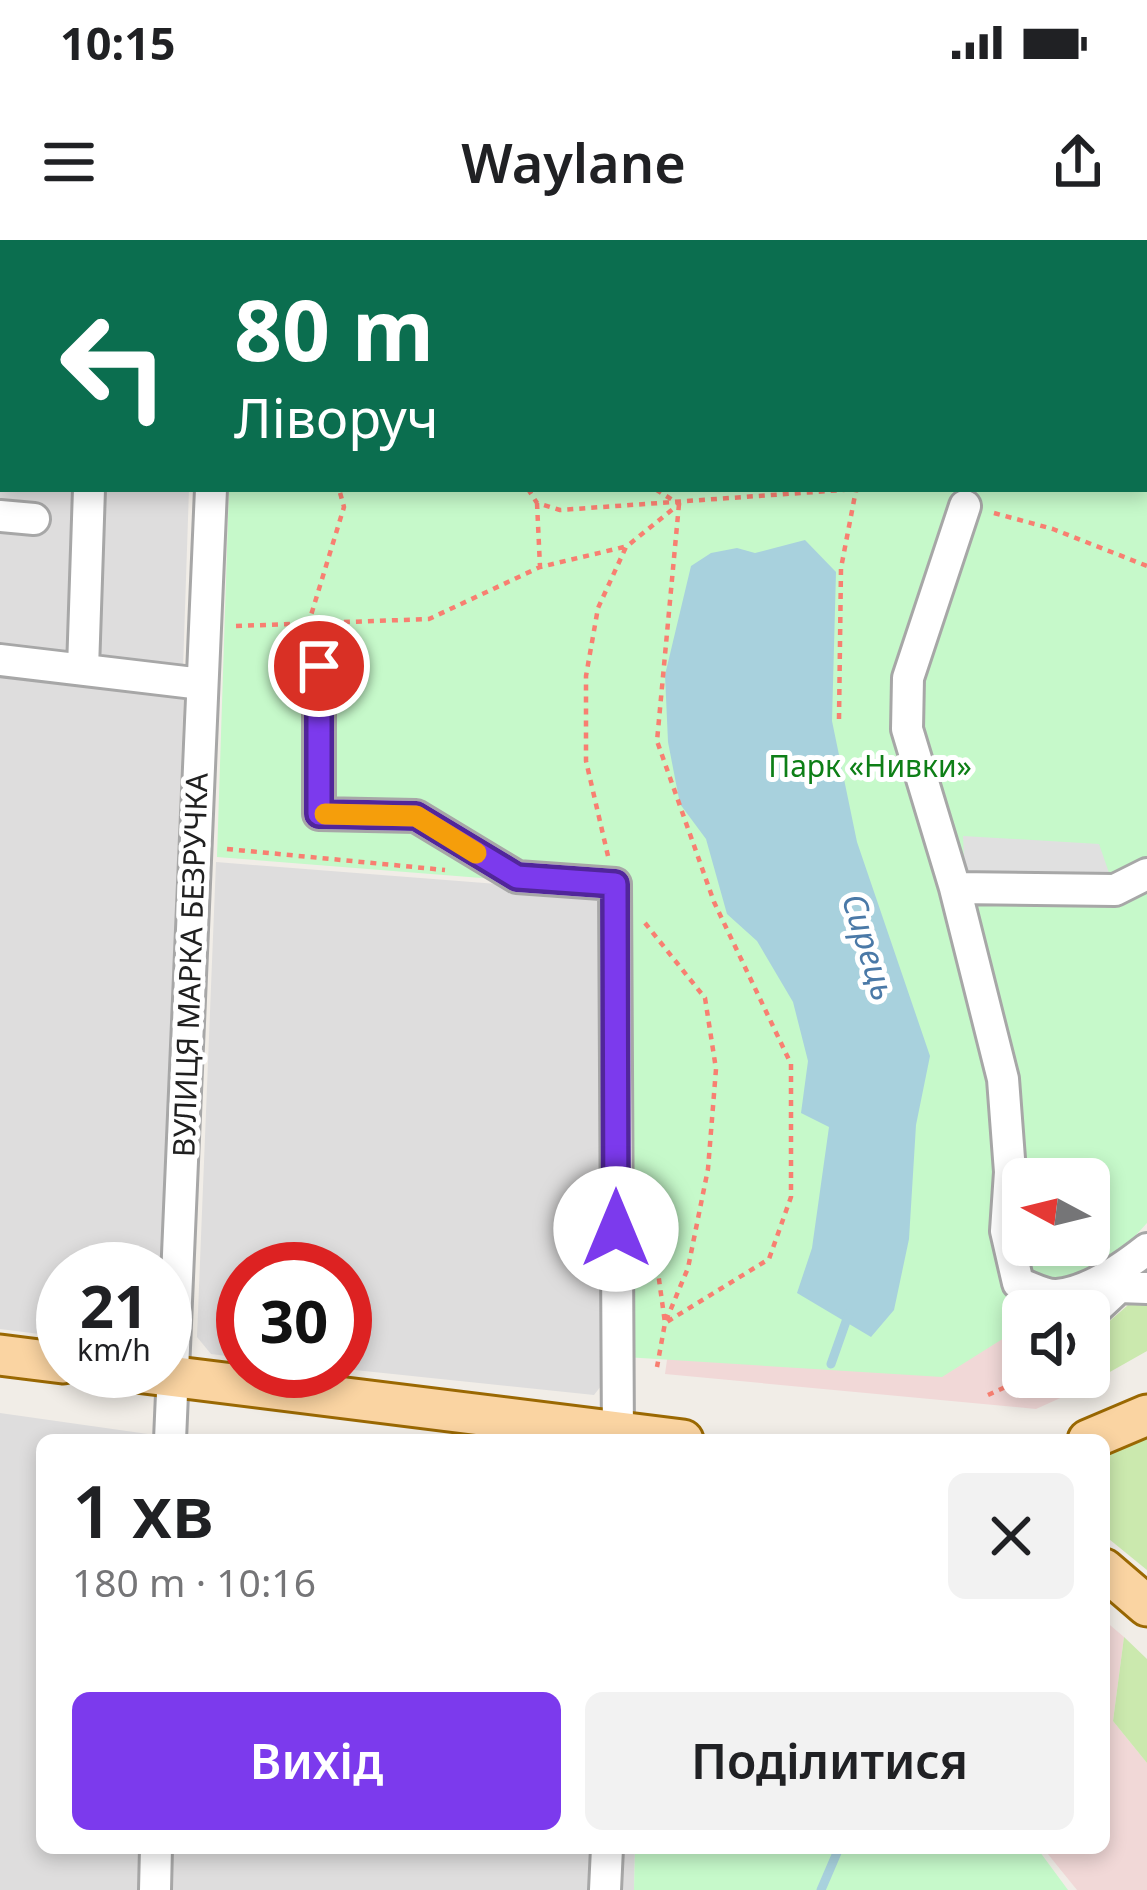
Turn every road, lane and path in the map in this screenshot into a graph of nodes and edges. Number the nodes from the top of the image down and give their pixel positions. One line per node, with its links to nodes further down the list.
1 (89, 492): 20 (street)
2 (211, 492): 21 (street, ВУЛИЦЯ МАРКА БЕЗРУЧКА)
3 (340, 492): 16 (path)
4 (530, 492): 8 (path)
5 (660, 492): 9 (path)
6 (821, 492): 9 (path)
7 (855, 492): 22 (path)
8 (537, 502): 9 (path); 15 (path)
9 (679, 504): 13 (path); 32 (path)
10 (965, 506): 14 (path); 27 (street)
11 (0, 515): 12 (street)
12 (34, 519)
13 (626, 547): 15 (path); 26 (path)
14 (1147, 566)
15 (540, 567): 16 (path)
16 (308, 625): 17 (path)
17 (236, 626)
18 (0, 660): 20 (street)
19 (319, 666): 26 (street)
20 (83, 669): 21 (street)
21 (202, 684): 28 (street, ВУЛИЦЯ МАРКА БЕЗРУЧКА)
22 (839, 719)
23 (227, 849): 24 (path)
24 (450, 870)
25 (1147, 874): 27 (street)
26 (615, 884): 32 (path); 43 (street)
27 (956, 888): 29 (street)
28 (180, 1242)
29 (1147, 1249)
30 (1147, 1288): 31 (street)
31 (1110, 1295)
32 (665, 1323): 35 (path)
33 (0, 1355): 34 (main road)
34 (36, 1360)
35 (657, 1367)
36 (192, 1379): 42 (main road)
37 (1002, 1389): 38 (path)
38 (988, 1395)
39 (173, 1398): 41 (street, ВУЛИЦЯ МАРКА БЕЗРУЧКА)
40 (1147, 1415): 44 (main road)
41 (170, 1434)
42 (603, 1434)
43 (618, 1434)
44 (1102, 1434)
45 (1110, 1574): 46 (main road)
46 (1147, 1606)
47 (156, 1854): 49 (street)
48 (607, 1854): 50 (street)
49 (155, 1890)
50 (605, 1890)

